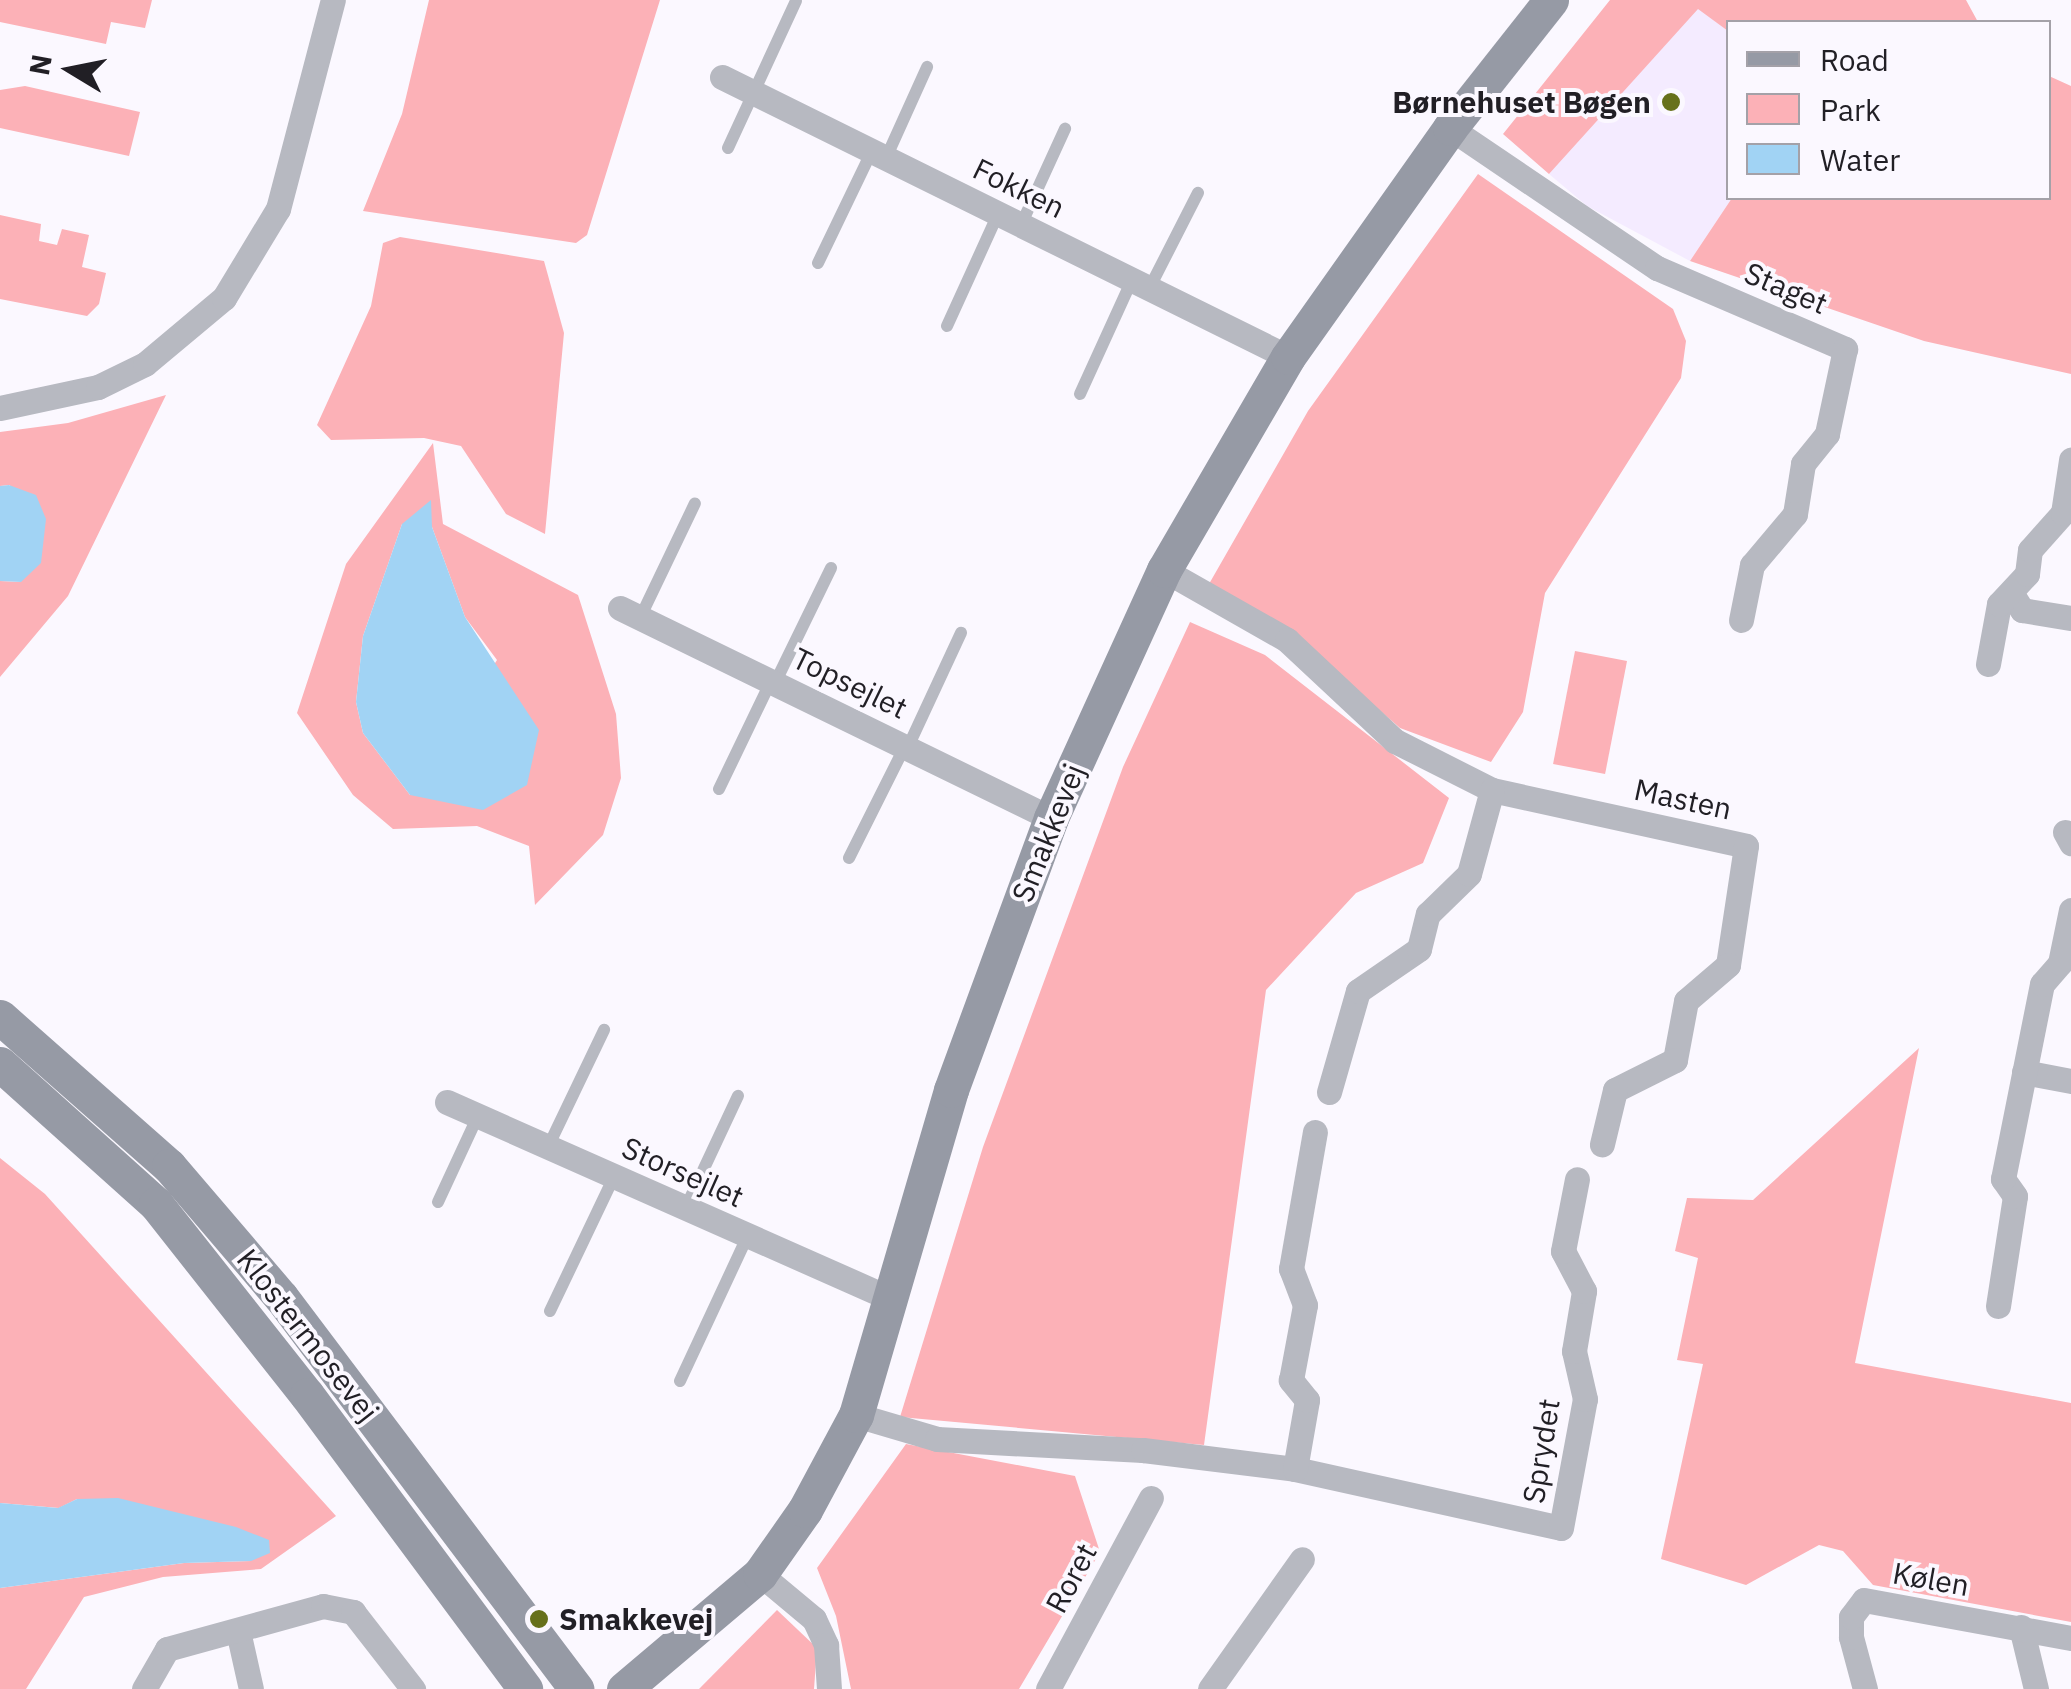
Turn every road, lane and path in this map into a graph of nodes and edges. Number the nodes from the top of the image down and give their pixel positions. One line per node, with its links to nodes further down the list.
1 (332, 0): 18 (street)
2 (1551, 0): 8 (street, Smakkevej)
3 (796, 1): 6 (lane)
4 (928, 67): 10 (lane)
5 (722, 77): 6 (street, Fokken)
6 (754, 93): 9 (lane); 10 (street, Fokken)
7 (1065, 128): 12 (lane)
8 (1450, 128): 16 (street, Smakkevej); 26 (street, Staget)
9 (728, 148)
10 (879, 155): 12 (street, Fokken); 13 (lane)
11 (1198, 193): 14 (lane)
12 (1010, 220): 14 (street, Fokken); 15 (lane)
13 (818, 263)
14 (1141, 284): 16 (street, Fokken); 17 (lane)
15 (947, 326)
16 (1288, 357): 22 (street, Smakkevej)
17 (1080, 394)
18 (0, 408)
19 (2071, 460): 23 (street)
20 (695, 503): 24 (lane)
21 (831, 568): 29 (lane)
22 (1164, 570): 32 (street, Masten); 33 (street, Smakkevej)
23 (2012, 594): 25 (street); 28 (street)
24 (630, 613): 29 (street, Topsejlet)
25 (2071, 618)
26 (1741, 620)
27 (960, 633): 30 (lane)
28 (1988, 664)
29 (773, 682): 30 (street, Topsejlet); 31 (lane)
30 (907, 746): 33 (street, Topsejlet); 34 (lane)
31 (719, 789)
32 (1492, 790): 41 (street); 46 (street, Masten)
33 (1051, 818): 53 (street, Smakkevej)
34 (849, 858)
35 (2071, 910): 39 (street)
36 (0, 1017): 69 (street, Klostermosevej)
37 (604, 1030): 47 (lane)
38 (0, 1064): 68 (street, Klostermosevej)
39 (2024, 1072): 40 (street); 54 (street)
40 (2071, 1081)
41 (1330, 1092)
42 (738, 1096): 51 (lane)
43 (448, 1102): 44 (street, Storsejlet)
44 (478, 1116): 47 (street, Storsejlet); 50 (lane)
45 (1315, 1132): 58 (street)
46 (1602, 1144)
47 (548, 1147): 48 (street, Storsejlet)
48 (614, 1177): 51 (street, Storsejlet); 55 (lane)
49 (1577, 1179): 58 (street, Sprydet)
50 (438, 1202)
51 (685, 1209): 52 (street, Storsejlet)
52 (747, 1237): 53 (street, Storsejlet); 56 (lane)
53 (892, 1299): 57 (street, Smakkevej)
54 (1998, 1306)
55 (550, 1311)
56 (680, 1381)
57 (856, 1414): 58 (street, Sprydet); 61 (street, Smakkevej)
58 (1295, 1469)
59 (1150, 1498): 72 (street, Roret)
60 (1302, 1558): 73 (street)
61 (760, 1574): 70 (street, Smakkevej); 71 (street)
62 (2022, 1627): 64 (street, Kølen); 74 (street, Kølen); 75 (street)
63 (238, 1631): 65 (street); 66 (street); 67 (street)
64 (2071, 1638)
65 (144, 1689)
66 (251, 1689)
67 (414, 1689)
68 (526, 1689)
69 (576, 1689)
70 (624, 1689)
71 (829, 1689)
72 (1048, 1689)
73 (1210, 1689)
74 (1865, 1689)
75 (2036, 1689)

